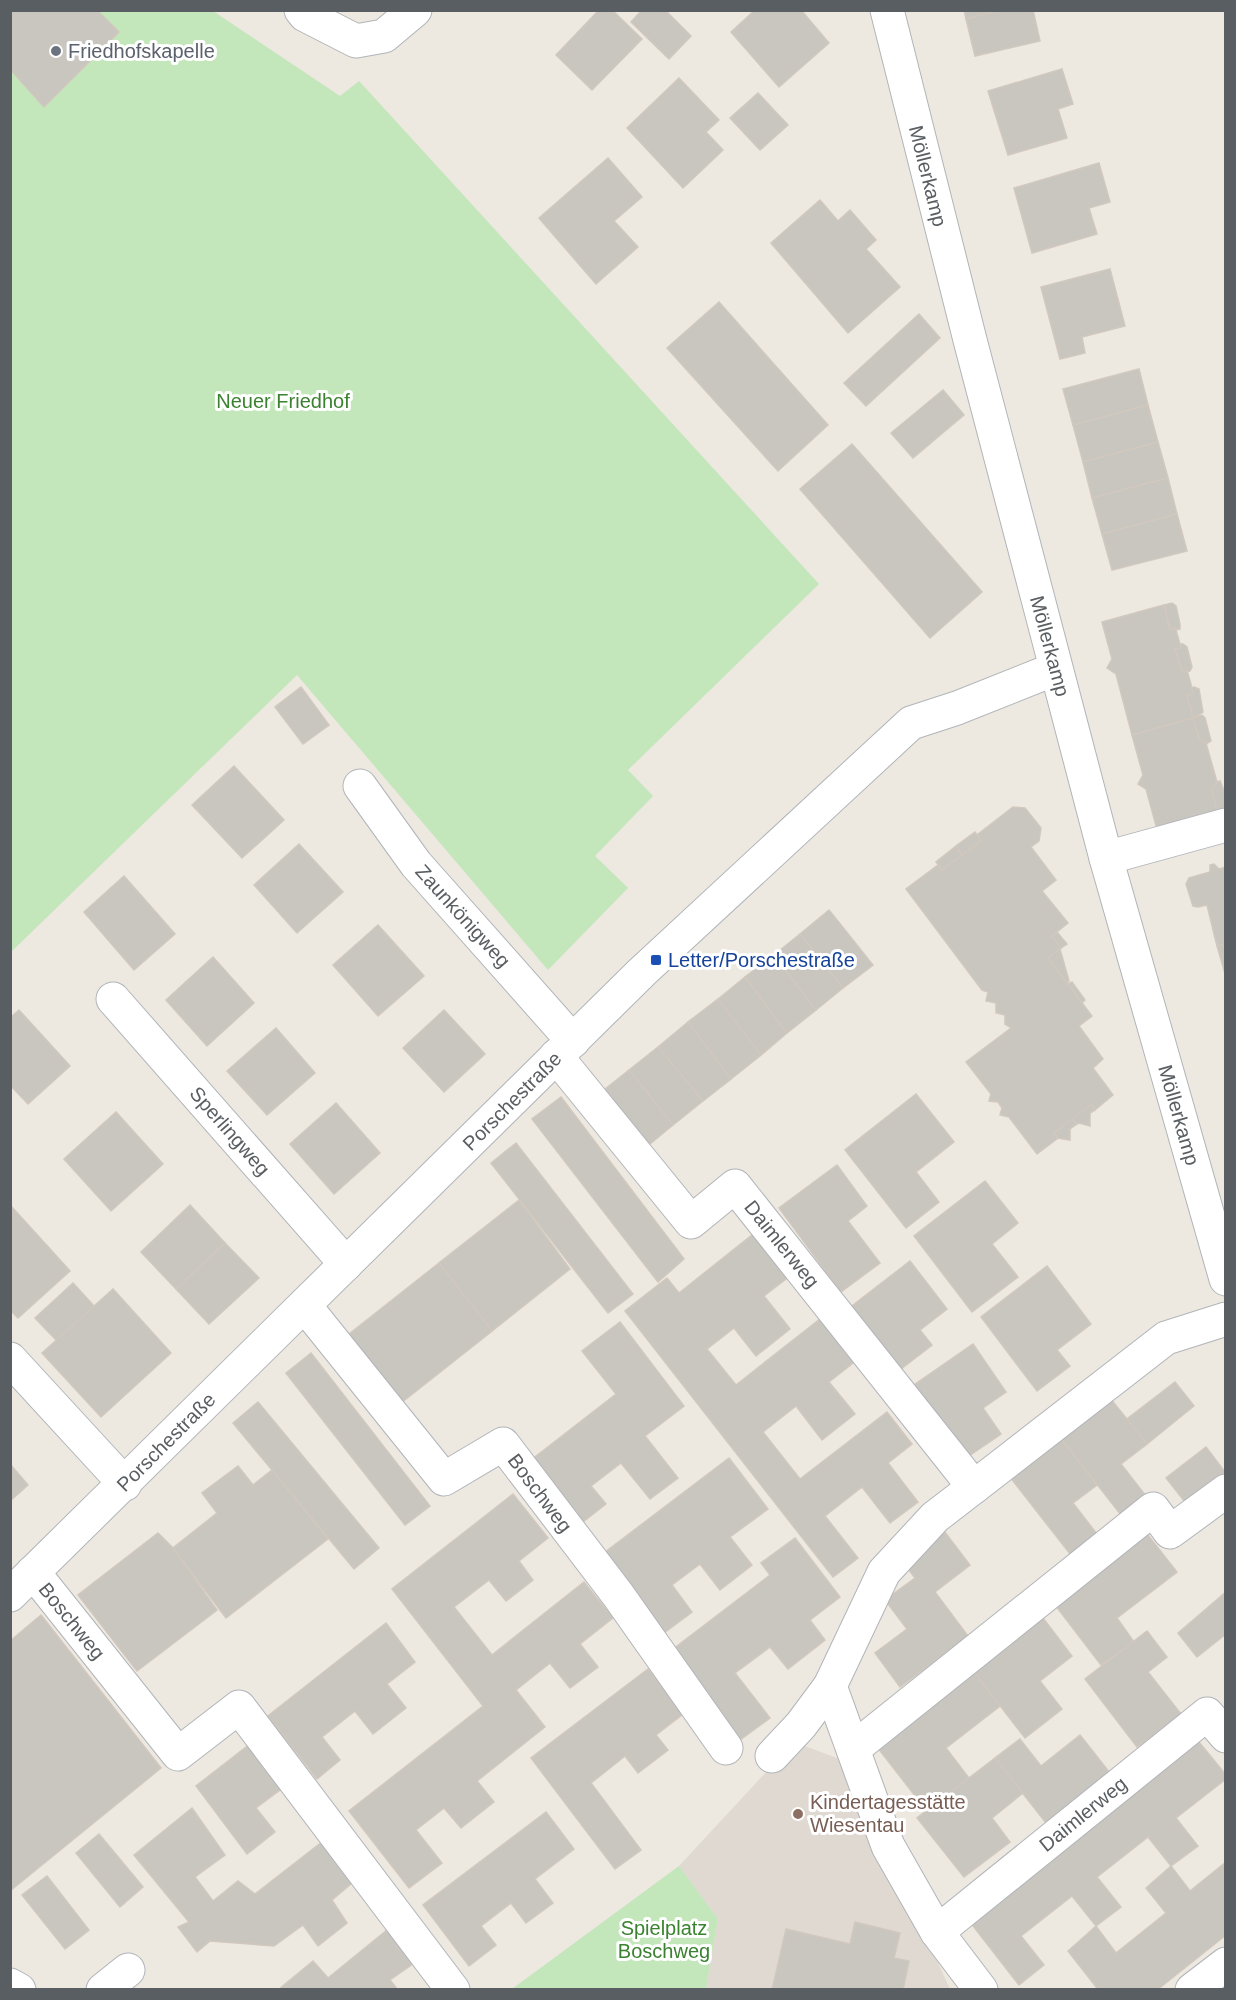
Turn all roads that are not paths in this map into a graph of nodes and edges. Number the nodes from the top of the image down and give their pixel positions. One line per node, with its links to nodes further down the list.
1 (301, 10): 2 (street)
2 (415, 10)
3 (887, 10): 4 (street, Möllerkamp)
4 (1055, 669): 7 (street, Möllerkamp); 9 (street, Porschestraße)
5 (360, 786): 9 (street, Zaunkönigweg)
6 (1226, 825): 7 (street)
7 (1106, 858): 11 (street, Möllerkamp)
8 (113, 999): 10 (street, Sperlingweg)
9 (565, 1048): 10 (street, Porschestraße); 16 (street, Daimlerweg)
10 (346, 1264): 12 (street, Porschestraße)
11 (1226, 1279)
12 (305, 1306): 15 (street, Porschestraße); 21 (street, Boschweg)
13 (1226, 1319): 16 (street)
14 (10, 1359): 15 (street)
15 (125, 1484): 18 (street, Porschestraße)
16 (974, 1487): 19 (street)
17 (1226, 1491): 22 (street)
18 (22, 1583): 28 (street, Boschweg)
19 (830, 1686): 22 (street); 23 (street)
20 (1226, 1736): 24 (street, Daimlerweg)
21 (726, 1748)
22 (853, 1749): 24 (street)
23 (772, 1756)
24 (937, 1932): 29 (street)
25 (1226, 1964): 30 (street)
26 (11, 1985): 27 (street)
27 (18, 1989)
28 (453, 1989)
29 (981, 1989)
30 (1192, 1989)

